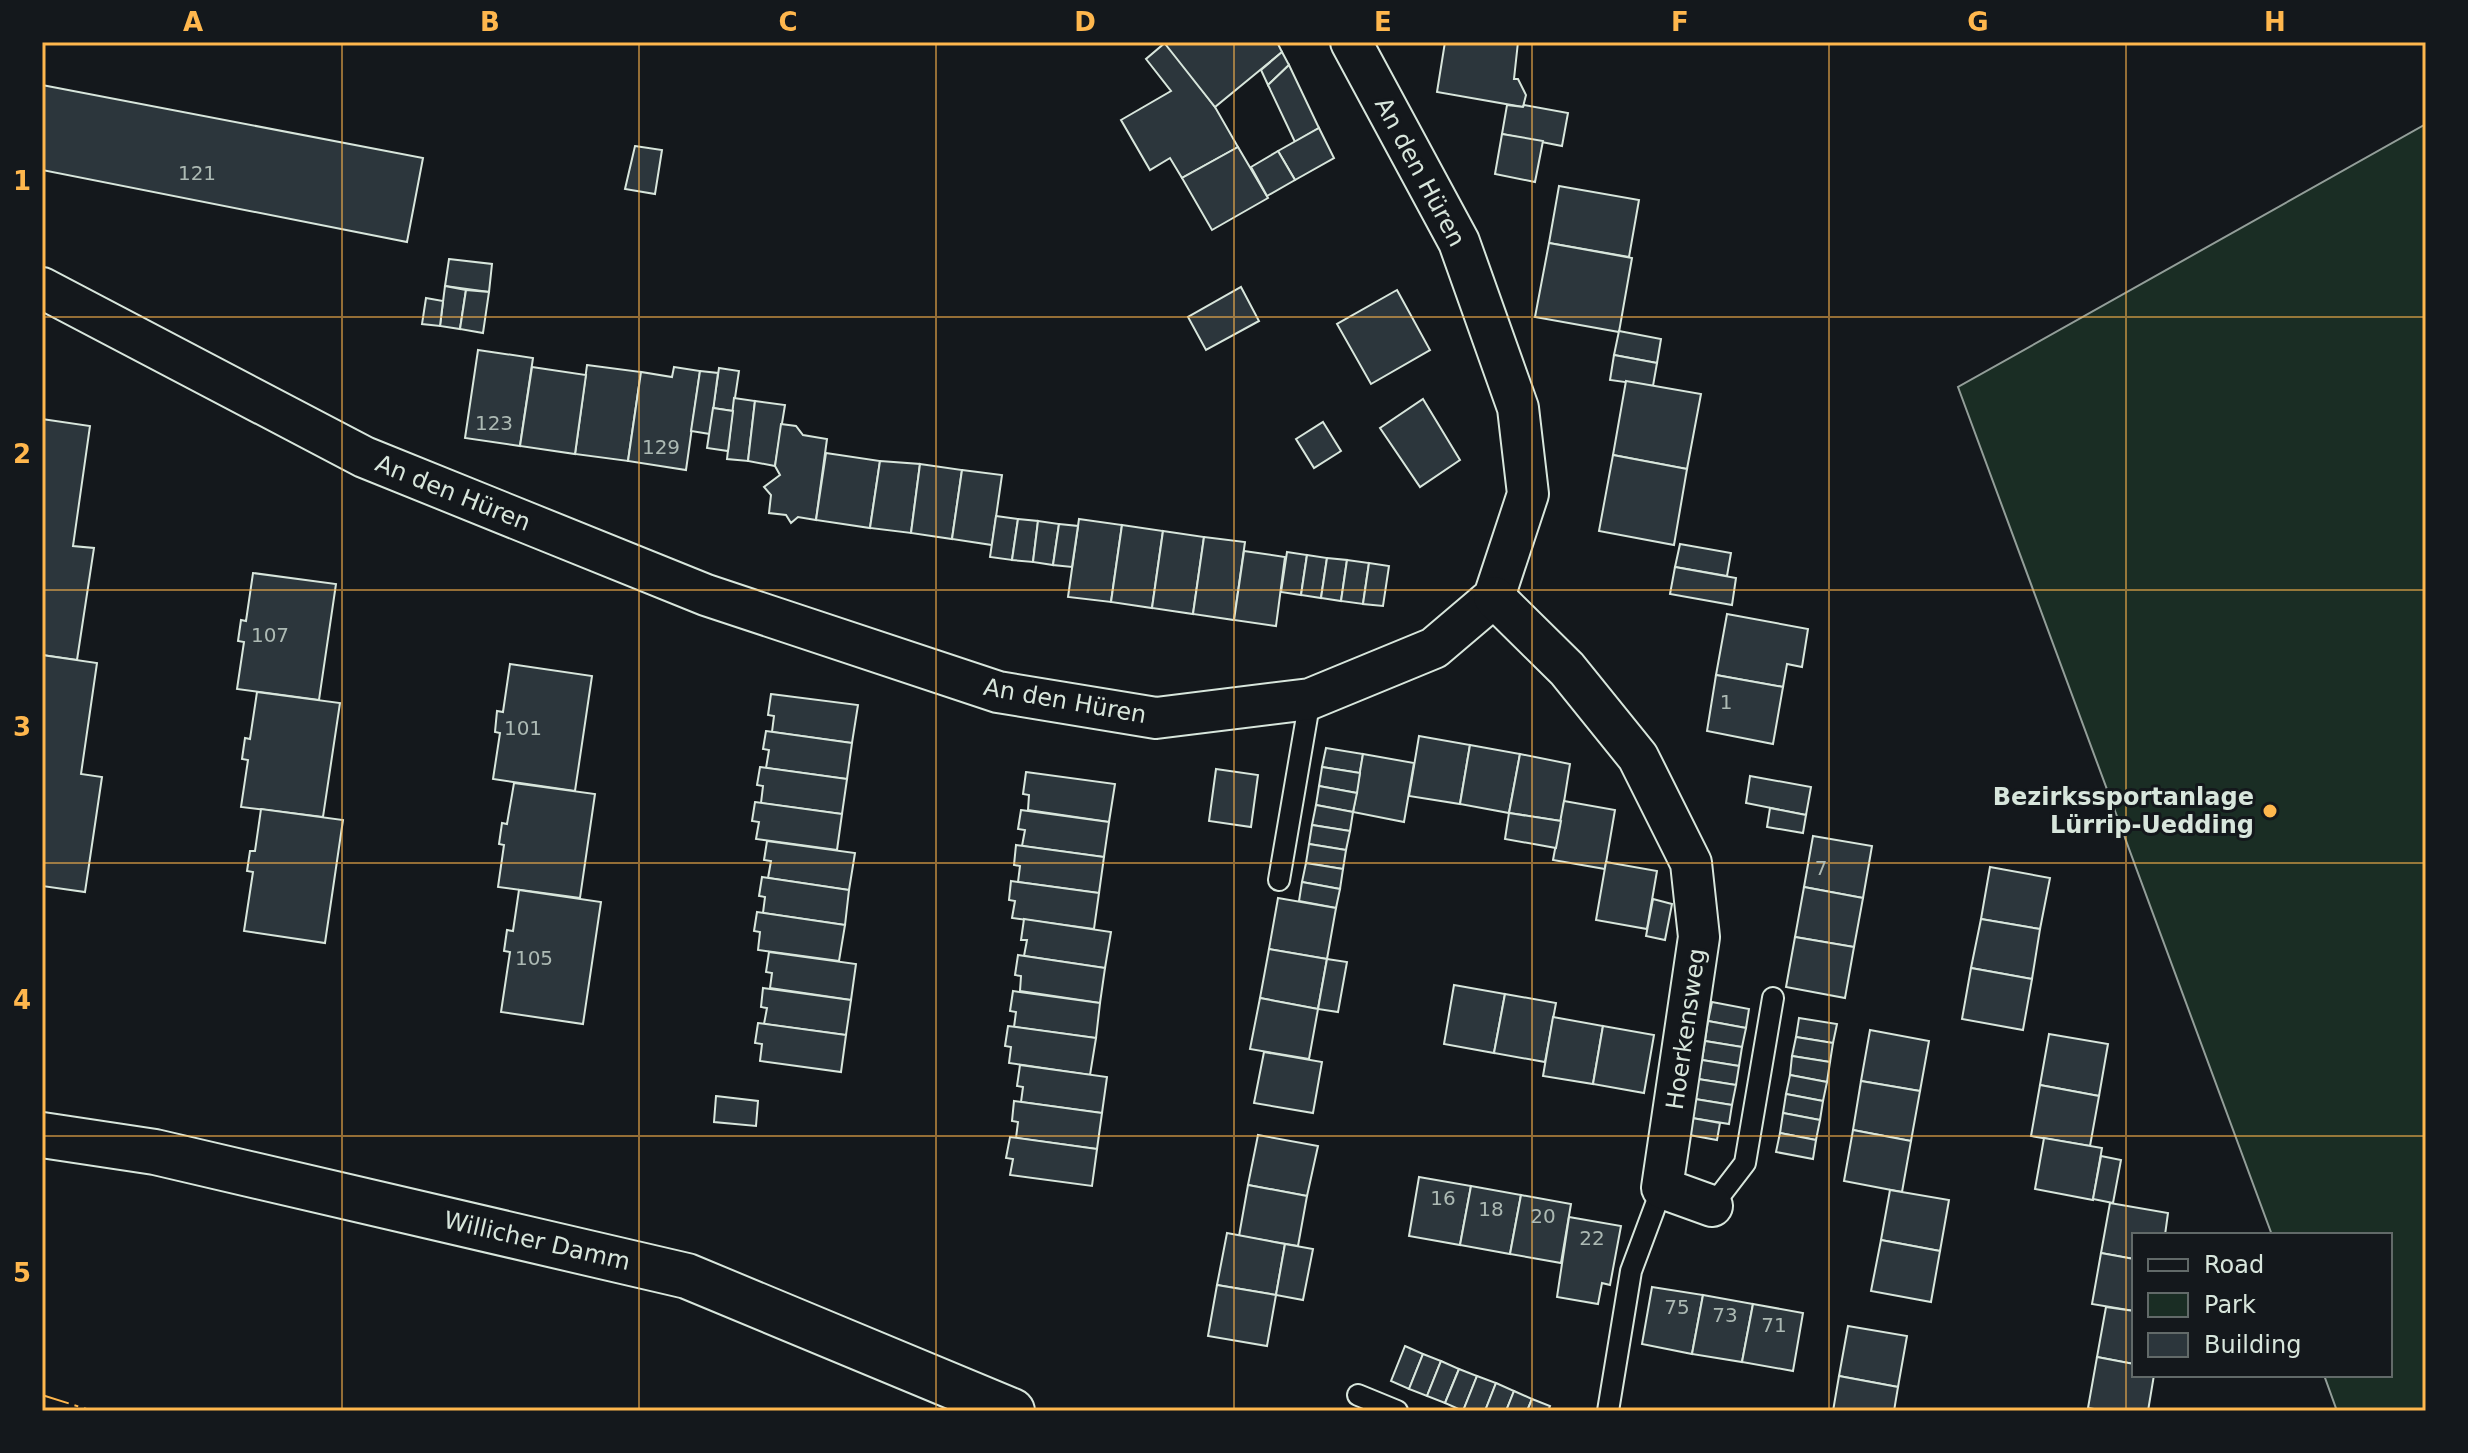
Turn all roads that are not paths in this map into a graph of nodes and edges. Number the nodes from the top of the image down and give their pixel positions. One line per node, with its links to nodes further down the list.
1 (1351, 42): 3 (street, An den Hüren)
2 (42, 288): 4 (street, An den Hüren)
3 (1494, 597): 4 (street, An den Hüren); 8 (street, Hoerkensweg)
4 (1310, 699): 5 (lane)
5 (1279, 880)
6 (1773, 998): 9 (lane)
7 (42, 1135): 11 (main road, Willicher Damm)
8 (1662, 1188): 9 (street); 13 (lane)
9 (1712, 1206)
10 (1358, 1395): 12 (lane)
11 (1012, 1411)
12 (1397, 1411)
13 (1608, 1411)

